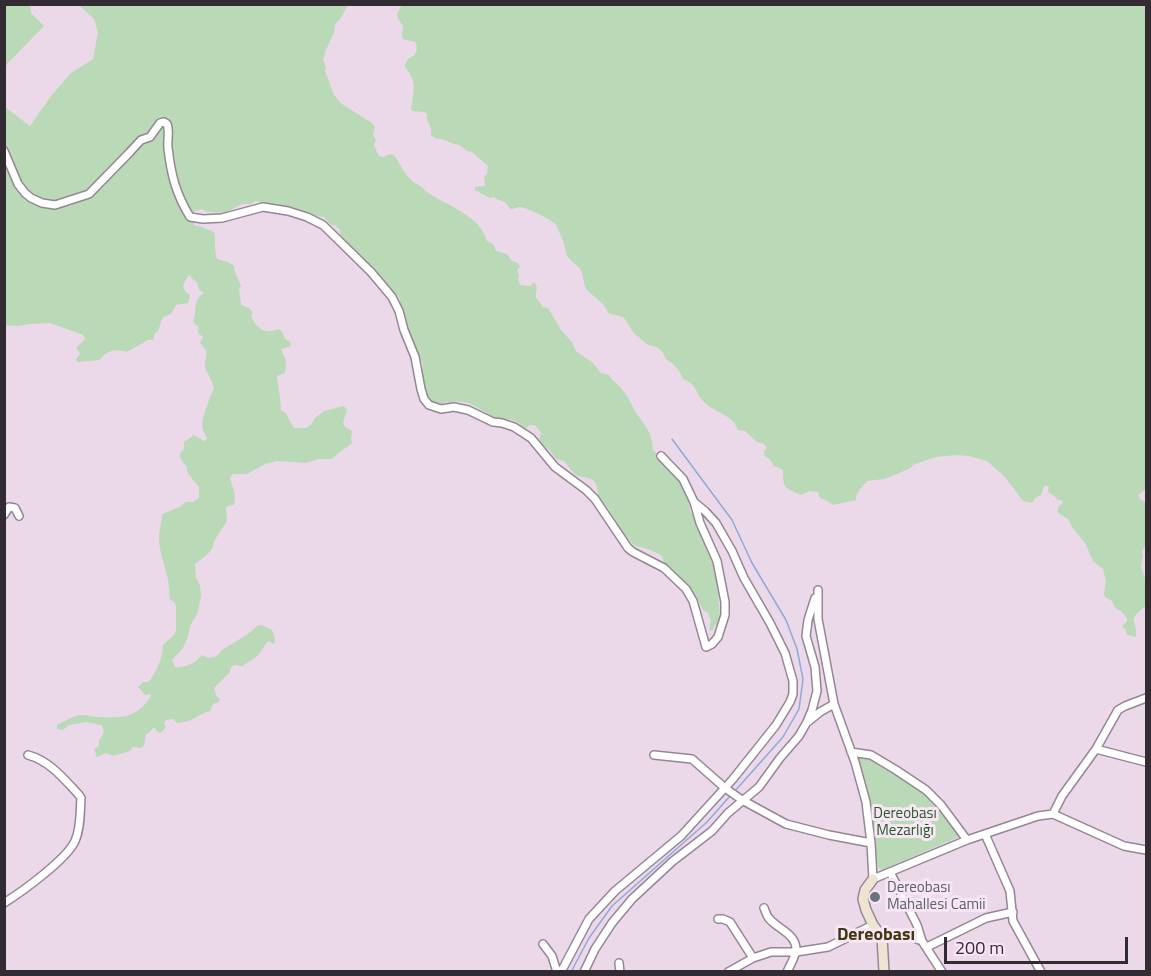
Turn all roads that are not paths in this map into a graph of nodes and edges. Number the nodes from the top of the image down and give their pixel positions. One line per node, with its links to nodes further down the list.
1 (4, 151): 3 (street)
2 (661, 456): 3 (street)
3 (694, 502): 14 (street)
4 (4, 516): 5 (street)
5 (19, 516)
6 (1146, 698): 9 (street)
7 (834, 704): 8 (street); 8 (street); 10 (street)
8 (807, 722): 15 (street)
9 (1095, 749): 13 (street); 16 (street)
10 (851, 752): 18 (street); 19 (street)
11 (654, 754): 14 (street)
12 (28, 755): 23 (street)
13 (1146, 762)
14 (725, 788): 15 (street); 34 (street)
15 (742, 800): 19 (street); 35 (street)
16 (1053, 814): 17 (street); 20 (street)
17 (985, 834): 18 (street); 25 (street)
18 (967, 840): 21 (street)
19 (871, 843): 22 (street)
20 (1146, 850)
21 (890, 872): 22 (street); 30 (street)
22 (873, 879): 27 (street)
23 (4, 903)
24 (764, 908): 31 (street)
25 (1013, 912): 30 (street); 40 (street)
26 (718, 919): 32 (street)
27 (873, 925): 28 (street); 31 (street)
28 (882, 937): 30 (street); 38 (street)
29 (543, 944): 34 (street)
30 (925, 944): 33 (street)
31 (796, 952): 32 (street); 37 (street)
32 (753, 957): 36 (street)
33 (935, 968): 39 (street)
34 (559, 972)
35 (584, 972)
36 (728, 972)
37 (787, 972)
38 (884, 972)
39 (942, 972)
40 (1041, 972)

